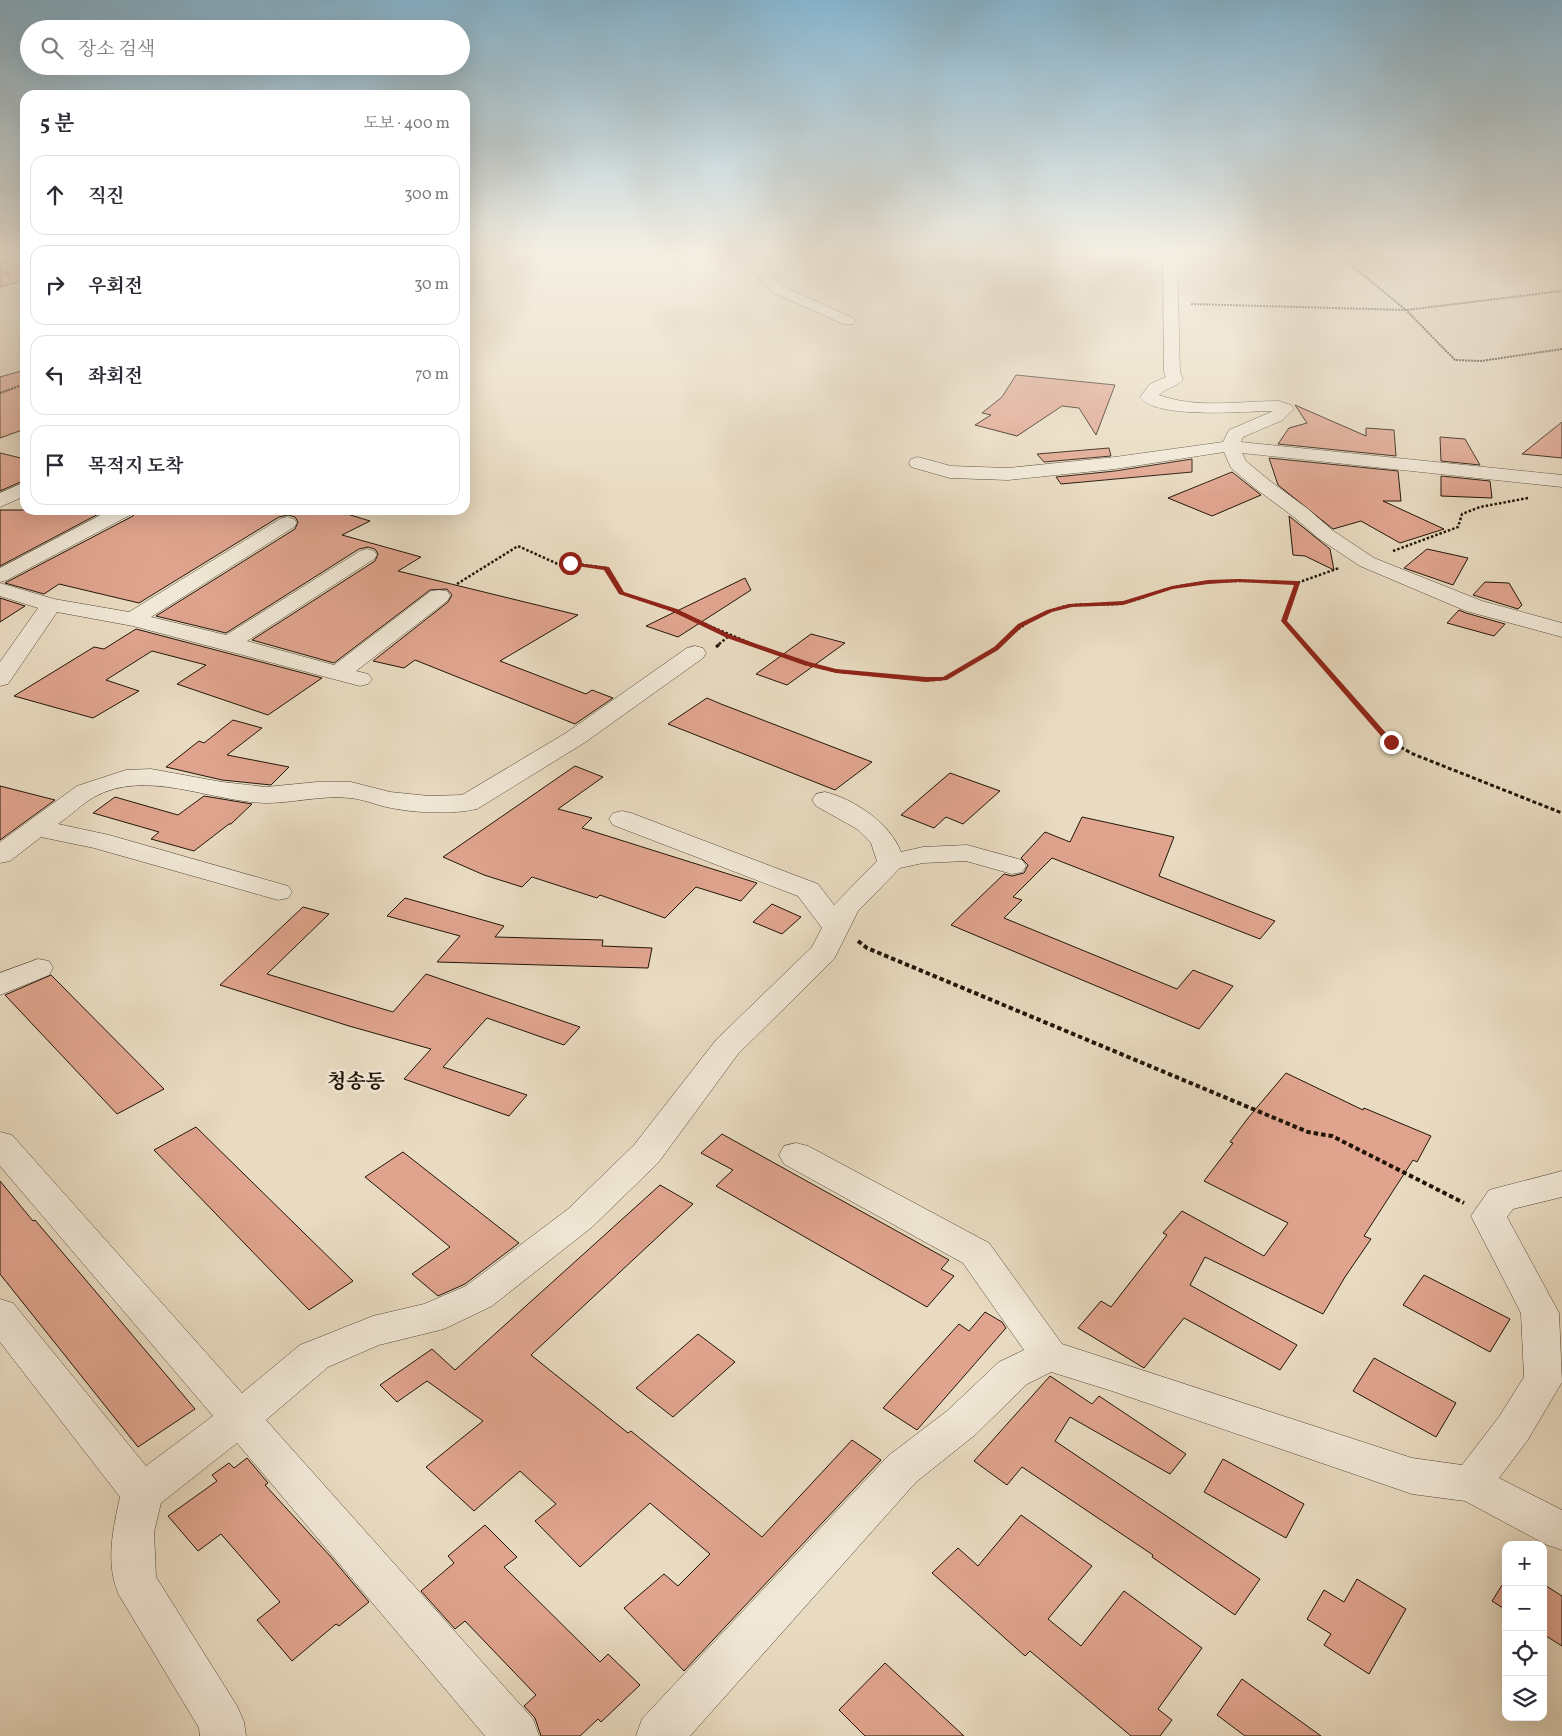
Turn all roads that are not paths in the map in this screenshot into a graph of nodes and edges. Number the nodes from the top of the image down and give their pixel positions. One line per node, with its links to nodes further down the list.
1 (1171, 334): 2 (street)
2 (1230, 446): 3 (street); 4 (street); 15 (street)
3 (918, 463)
4 (1562, 482)
5 (20, 491): 6 (street)
6 (0, 501)
7 (116, 515): 10 (street)
8 (287, 523): 14 (street)
9 (368, 555): 16 (street)
10 (0, 576)
11 (0, 589): 13 (street)
12 (439, 596): 18 (street)
13 (50, 605): 14 (street); 19 (street)
14 (133, 620): 16 (street)
15 (1562, 630)
16 (229, 642): 18 (street)
17 (695, 653): 23 (street)
18 (338, 673): 20 (street)
19 (0, 678)
20 (360, 680)
21 (825, 800): 25 (street)
22 (622, 819): 28 (street)
23 (36, 828): 24 (street); 27 (street)
24 (0, 854)
25 (891, 862): 26 (street); 28 (street)
26 (1012, 866)
27 (278, 892)
28 (836, 927): 36 (street)
29 (38, 968): 30 (street)
30 (0, 985)
31 (0, 1144): 36 (street)
32 (796, 1155): 35 (street)
33 (1562, 1184): 37 (street)
34 (0, 1314): 38 (street)
35 (1049, 1356): 37 (street); 42 (street)
36 (240, 1418): 38 (street); 41 (street)
37 (1471, 1484): 39 (street)
38 (142, 1493): 40 (street)
39 (1562, 1531)
40 (223, 1736)
41 (516, 1736)
42 (659, 1736)

